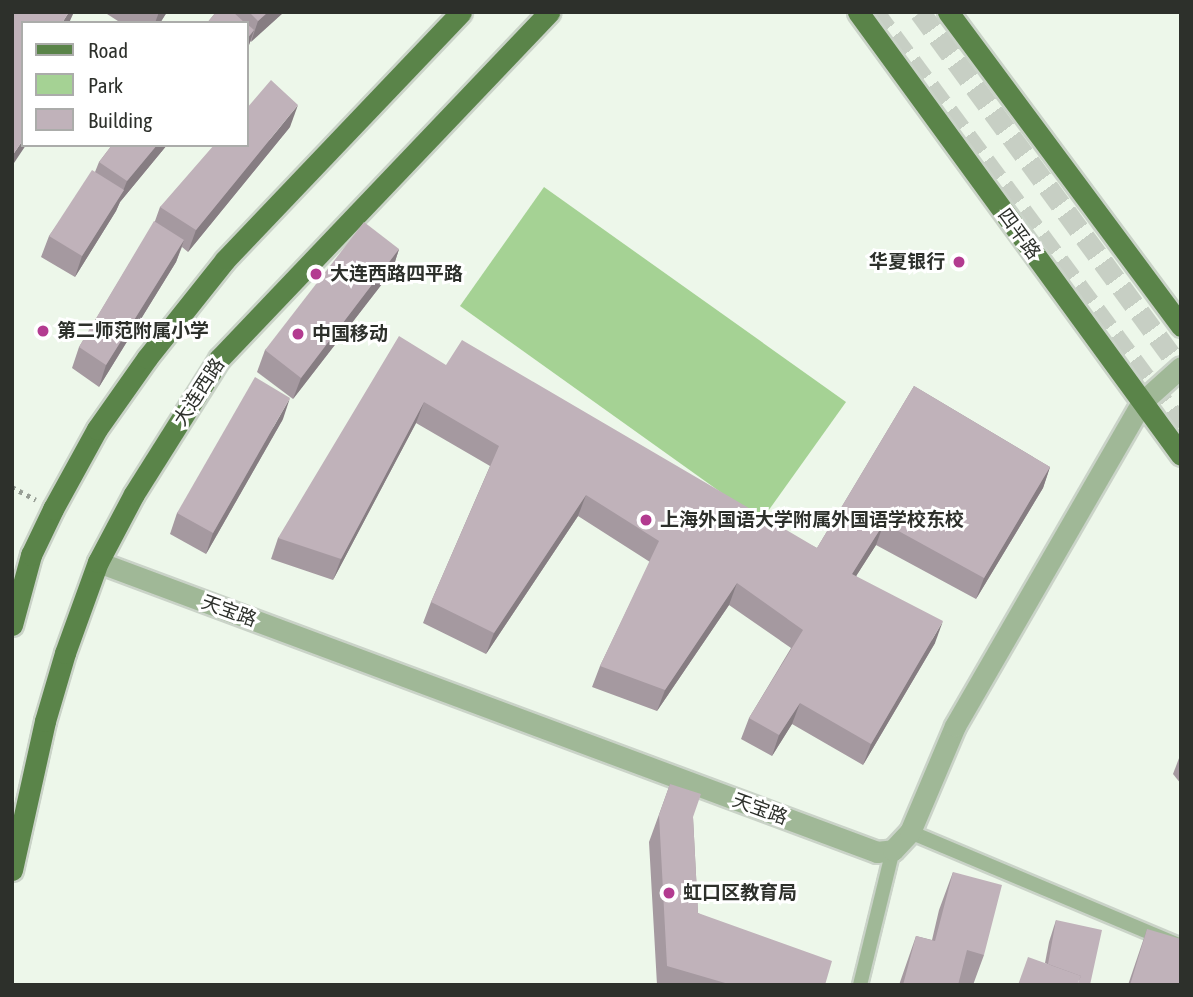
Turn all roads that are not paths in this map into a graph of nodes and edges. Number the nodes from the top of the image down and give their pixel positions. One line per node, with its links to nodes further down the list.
1 (461, 12): 10 (main road)
2 (549, 12): 9 (main road, 大连西路)
3 (858, 12): 7 (main road, 四平路)
4 (948, 12): 5 (main road)
5 (1181, 326)
6 (1181, 367): 7 (street)
7 (1142, 402): 8 (main road, 四平路); 11 (street)
8 (1181, 455)
9 (98, 562): 12 (street, 天宝路); 13 (main road, 大连西路)
10 (12, 625)
11 (910, 832): 12 (street); 14 (lane)
12 (892, 850): 15 (lane)
13 (12, 870)
14 (1181, 946)
15 (860, 985)

